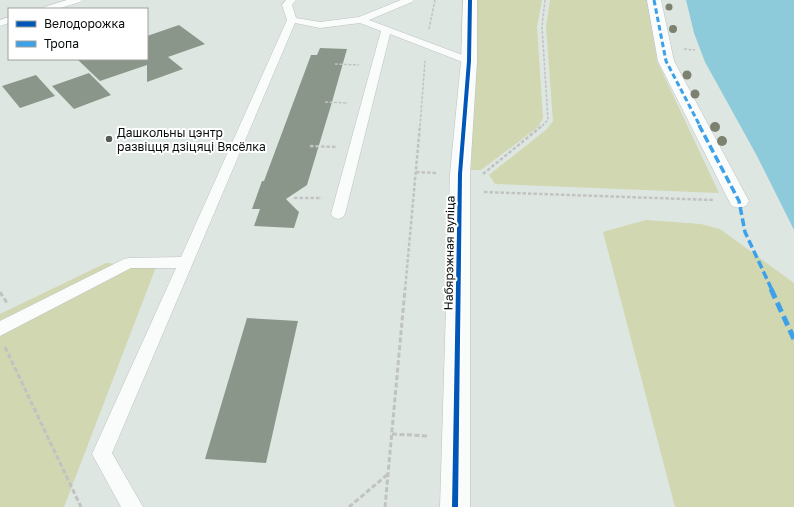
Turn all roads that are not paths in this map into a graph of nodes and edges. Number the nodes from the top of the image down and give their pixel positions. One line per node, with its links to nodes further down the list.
1 (77, 0): 6 (lane)
2 (291, 0): 7 (lane)
3 (409, 0): 8 (lane)
4 (470, 0): 10 (street, Набярэжная вуліца)
5 (654, 0): 11 (street)
6 (50, 8)
7 (292, 20): 8 (lane); 13 (lane)
8 (361, 20): 9 (lane)
9 (386, 30): 10 (lane); 12 (lane)
10 (469, 61): 16 (street, Набярэжная вуліца)
11 (739, 201)
12 (338, 214)
13 (186, 262): 14 (lane); 15 (lane)
14 (2, 336)
15 (133, 507)
16 (455, 507)

